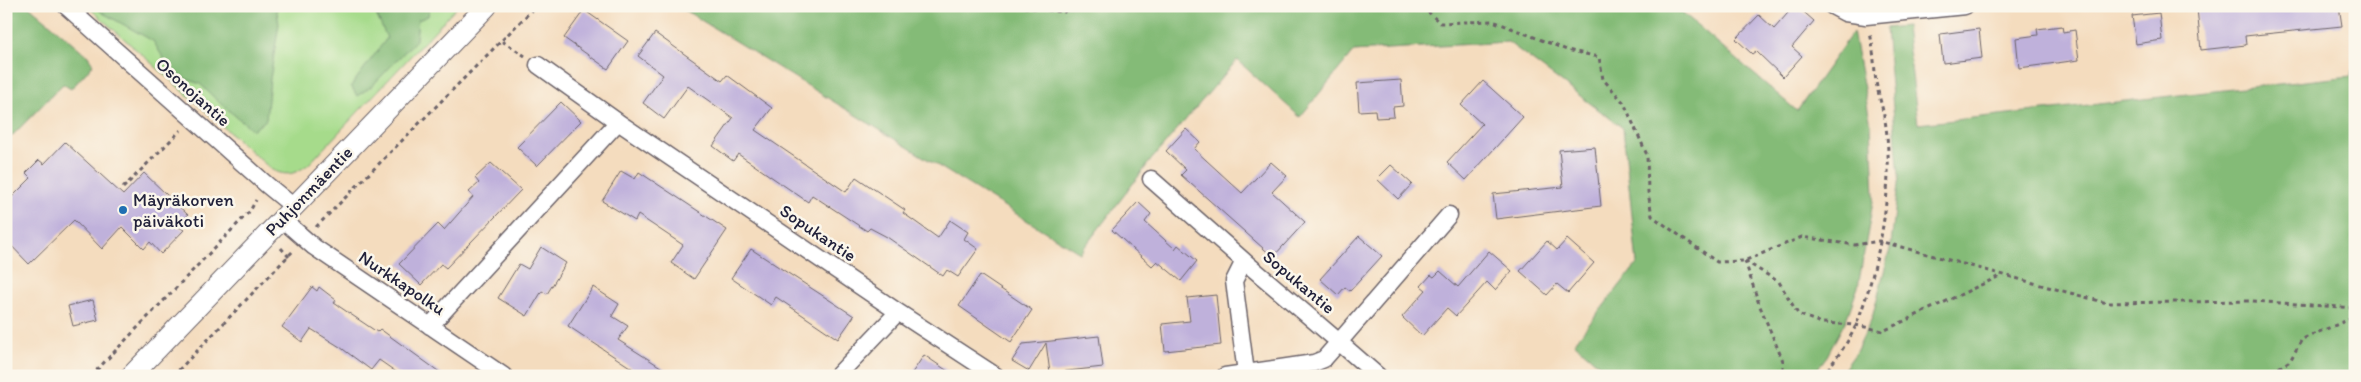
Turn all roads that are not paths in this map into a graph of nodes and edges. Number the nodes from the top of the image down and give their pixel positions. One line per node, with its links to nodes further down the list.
1 (66, 6): 8 (street, Osonojantie)
2 (487, 6): 8 (street, Puhjonmäentie)
3 (1832, 6): 4 (street)
4 (1965, 6)
5 (538, 65): 6 (street, Sopukantie)
6 (618, 122): 11 (street, Sopukantie); 12 (street)
7 (1151, 179): 10 (street)
8 (288, 213): 12 (street, Nurkkapolku); 15 (street, Puhjonmäentie)
9 (1449, 216): 13 (street)
10 (1244, 261): 13 (street, Sopukantie); 14 (street, Sopukantie)
11 (898, 312): 17 (street); 18 (street, Sopukantie)
12 (430, 326): 16 (street, Nurkkapolku)
13 (1339, 342): 14 (street); 20 (street, Sopukantie)
14 (1246, 373): 19 (street)
15 (131, 376)
16 (504, 376)
17 (837, 376)
18 (996, 376)
19 (1225, 376)
20 (1378, 376)

